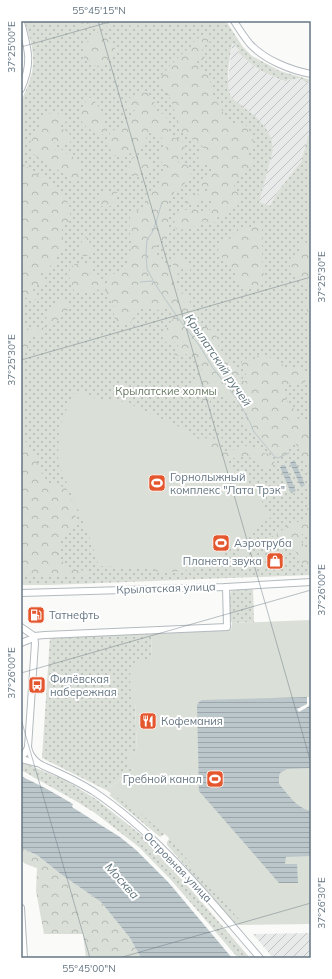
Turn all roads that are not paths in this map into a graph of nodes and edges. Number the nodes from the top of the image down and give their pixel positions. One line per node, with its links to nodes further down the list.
1 (234, 21): 3 (street)
2 (21, 22): 4 (street)
3 (311, 74)
4 (21, 89)
5 (311, 582): 6 (street, Крылатская улица)
6 (226, 586): 7 (street, Крылатская улица); 9 (street)
7 (21, 593)
8 (21, 627): 9 (street)
9 (34, 636): 10 (street); 11 (street)
10 (21, 643)
11 (28, 747): 12 (street); 14 (street)
12 (21, 756)
13 (21, 759): 14 (street, Островная улица)
14 (38, 763): 17 (street, Островная улица)
15 (21, 908): 16 (street)
16 (24, 958)
17 (260, 958)

